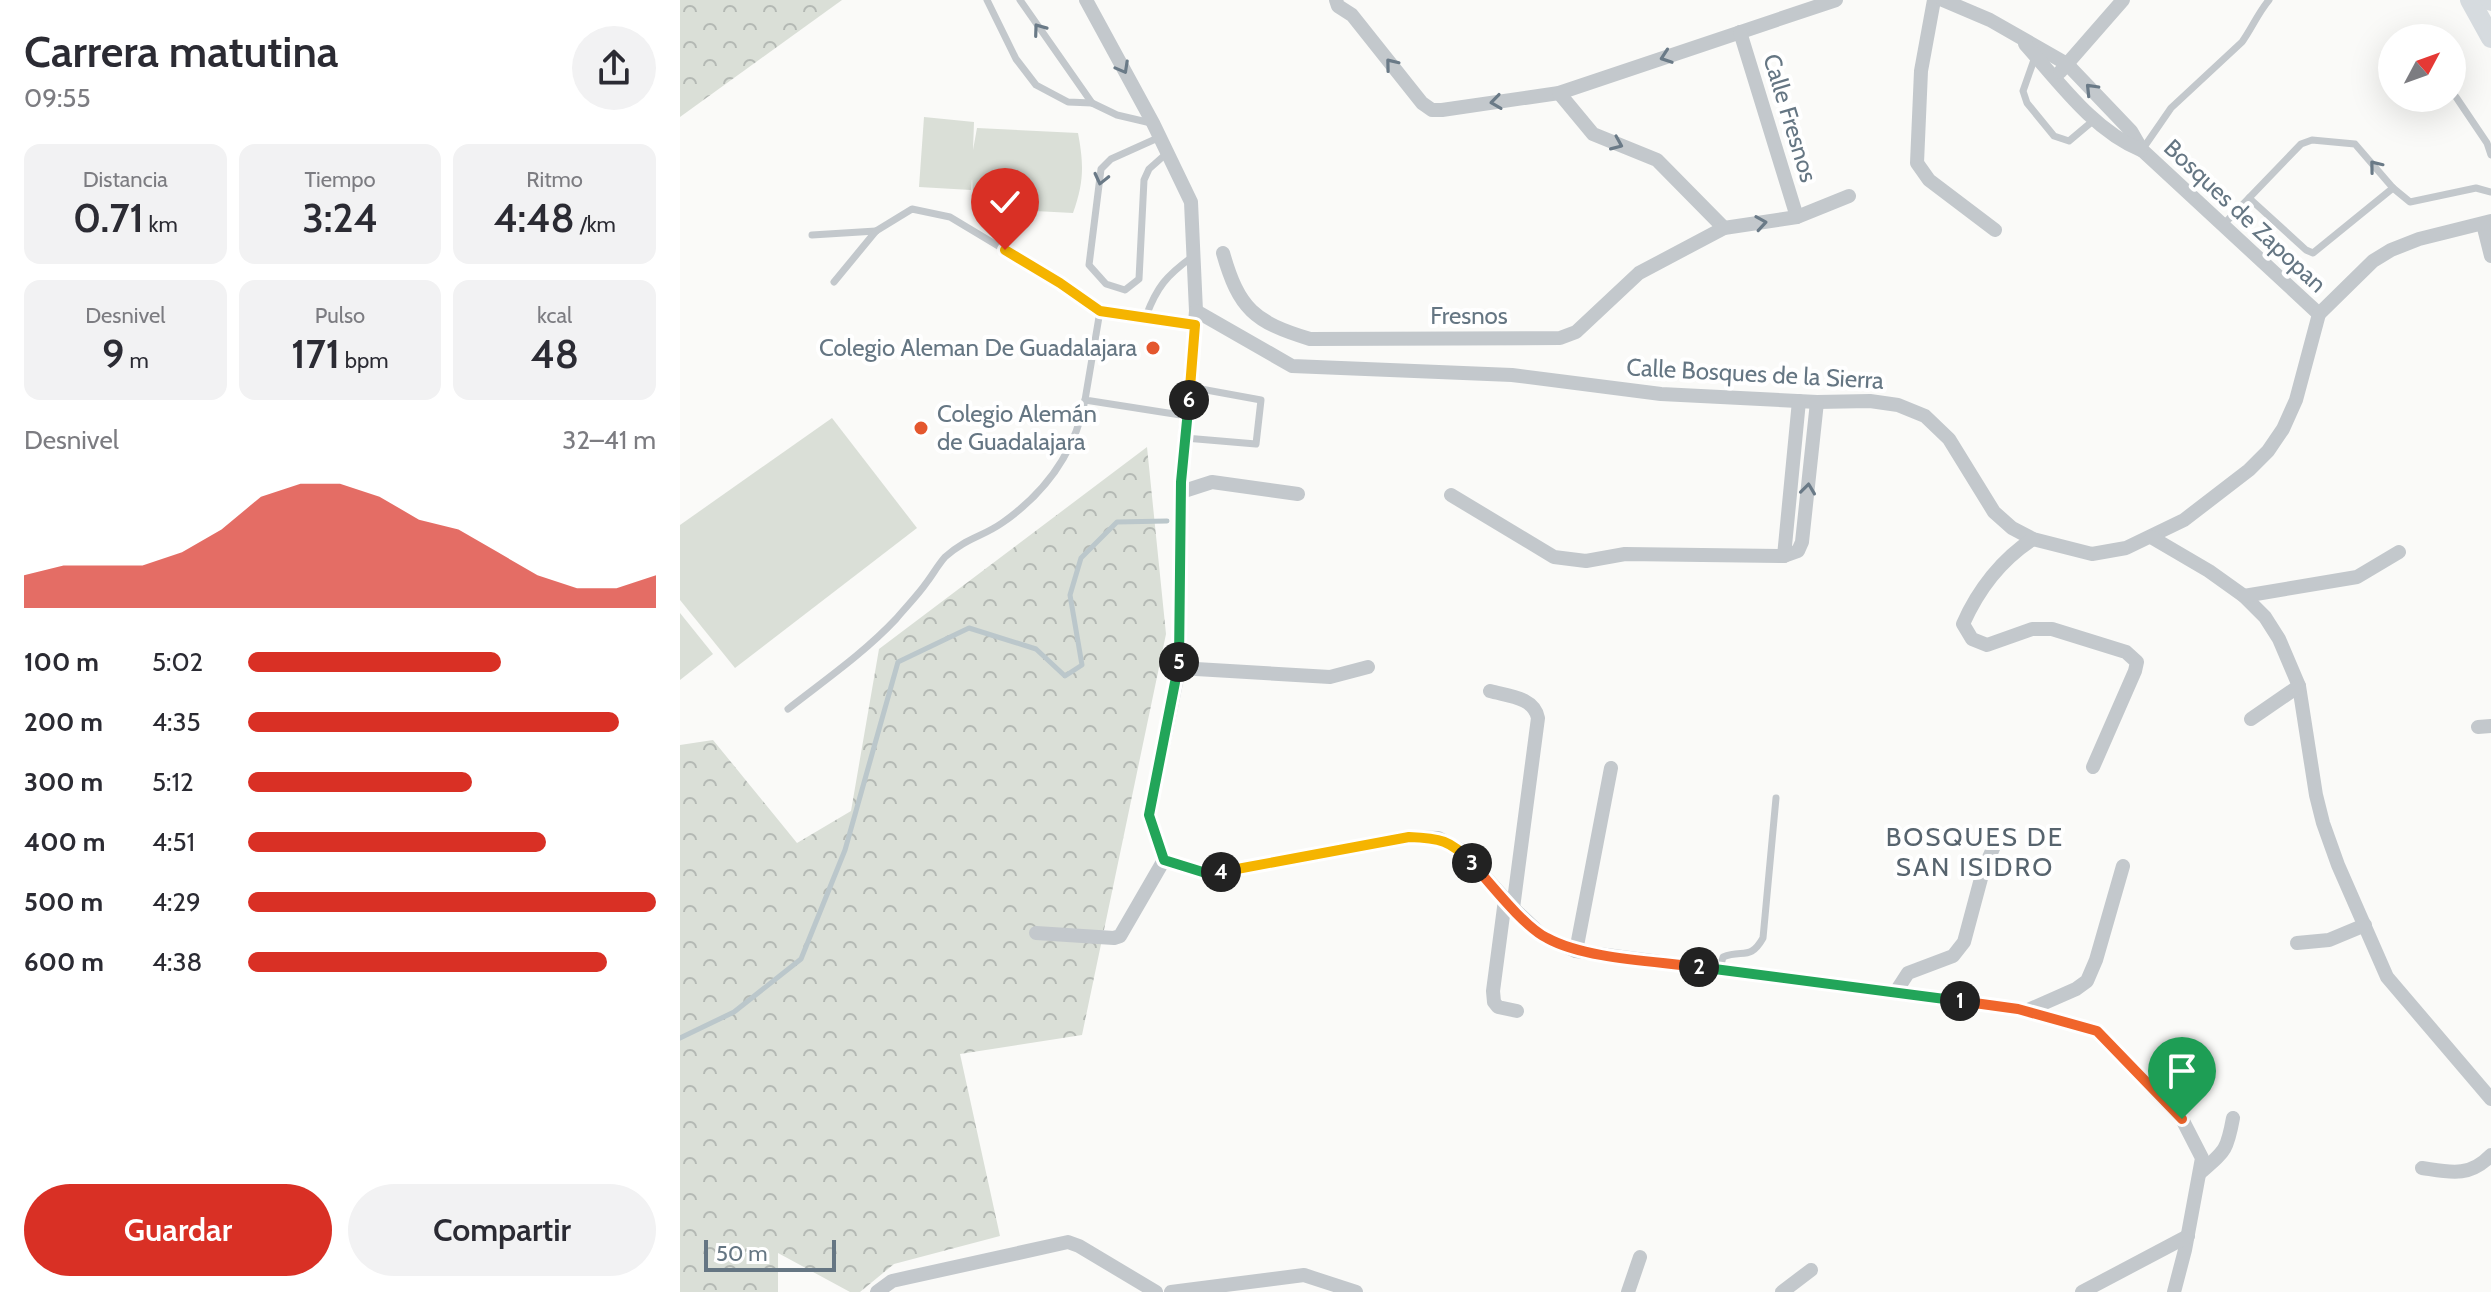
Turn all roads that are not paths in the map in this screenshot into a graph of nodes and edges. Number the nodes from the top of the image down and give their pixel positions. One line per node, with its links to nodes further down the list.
1 (987, 0): 18 (lane)
2 (1020, 0): 18 (lane, one-way to 2)
3 (1086, 0): 21 (street, one-way to 21)
4 (1336, 0): 11 (street)
5 (1836, 0): 12 (street)
6 (1934, 0): 34 (street)
7 (1943, 0): 14 (street, Bosques de Zapopan)
8 (2123, 0): 15 (street)
9 (2269, 0): 23 (lane)
10 (2470, 0): 13 (main road)
11 (1353, 8): 17 (street, one-way to 11)
12 (1740, 32): 17 (street, one-way to 17); 30 (street, Calle Fresnos)
13 (2491, 38)
14 (2038, 53): 15 (street, Bosques de Zapopan); 16 (street, Bosques de Zapopan); 20 (lane)
15 (2067, 64): 16 (street); 23 (street, Bosques de Zapopan, one-way to 15)
16 (2055, 78): 20 (street, Bosques de Zapopan)
17 (1559, 93): 33 (street, one-way to 33)
18 (1092, 103): 21 (lane)
19 (2466, 112): 25 (lane)
20 (2095, 119): 23 (street, Bosques de Zapopan)
21 (1153, 123): 22 (street)
22 (1160, 137): 24 (street); 24 (lane, one-way to 24)
23 (2142, 150): 32 (street, Bosques de Zapopan)
24 (1167, 153): 38 (street)
25 (2491, 155)
26 (2393, 188): 27 (lane); 29 (lane); 29 (lane, one-way to 29)
27 (2491, 192)
28 (1849, 196): 30 (street, Fresnos)
29 (2249, 198): 32 (lane)
30 (1797, 217): 33 (street, Fresnos, one-way to 30)
31 (2487, 223): 39 (street); 42 (street, Calle Bosques de la Sierra)
32 (2223, 225): 42 (street, Bosques de Zapopan)
33 (1724, 228): 37 (street, Fresnos)
34 (1995, 230)
35 (876, 231): 36 (lane); 40 (lane); 41 (lane)
36 (812, 235)
37 (1223, 253)
38 (1194, 256): 43 (lane); 44 (street)
39 (2491, 256)
40 (834, 282)
41 (1100, 311): 43 (lane); 46 (lane)
42 (2319, 314): 54 (street, Calle Bosques de la Sierra)
43 (1146, 316): 44 (lane)
44 (1196, 318): 45 (street); 47 (street, Calle Bosques de la Sierra)
45 (1190, 387): 49 (street); 50 (lane)
46 (1085, 400): 49 (lane); 63 (lane)
47 (1799, 401): 48 (street, Calle Bosques de la Sierra); 57 (street)
48 (1817, 402): 55 (street, Calle Bosques de la Sierra); 57 (street, one-way to 48)
49 (1187, 416): 50 (street)
50 (1185, 438): 51 (street)
51 (1181, 492): 52 (street); 60 (street)
52 (1298, 494)
53 (1451, 495): 57 (street)
54 (2151, 537): 55 (street, Calle Bosques de la Sierra); 58 (street)
55 (2033, 539): 65 (street)
56 (2399, 552): 58 (street)
57 (1784, 556)
58 (2244, 596): 61 (street)
59 (1368, 667): 60 (street)
60 (1179, 668): 69 (street)
61 (2299, 686): 64 (street); 72 (street)
62 (1490, 691): 71 (street)
63 (788, 709)
64 (2251, 719)
65 (2093, 767)
66 (1611, 768): 75 (street)
67 (1776, 798): 76 (lane)
68 (1995, 844): 77 (street)
69 (1164, 860): 71 (street); 73 (street)
70 (2123, 866): 79 (street)
71 (1509, 904): 75 (street); 78 (street)
72 (2365, 925): 74 (street); 80 (street)
73 (1036, 933)
74 (2297, 943)
75 (1576, 951): 76 (street)
76 (1719, 970): 77 (street)
77 (1895, 993): 79 (street)
78 (1517, 1011)
79 (2026, 1011): 84 (street)
80 (2491, 1099)
81 (2233, 1118): 84 (street)
82 (2491, 1155): 83 (street)
83 (2422, 1168)
84 (2200, 1173): 85 (street)
85 (2188, 1236): 94 (street); 95 (street)
86 (1640, 1257): 92 (street)
87 (1811, 1270): 93 (street)
88 (877, 1292): 89 (street)
89 (1156, 1292)
90 (1171, 1292): 91 (street)
91 (1356, 1292)
92 (1628, 1292)
93 (1782, 1292)
94 (2082, 1292)
95 (2174, 1292)

